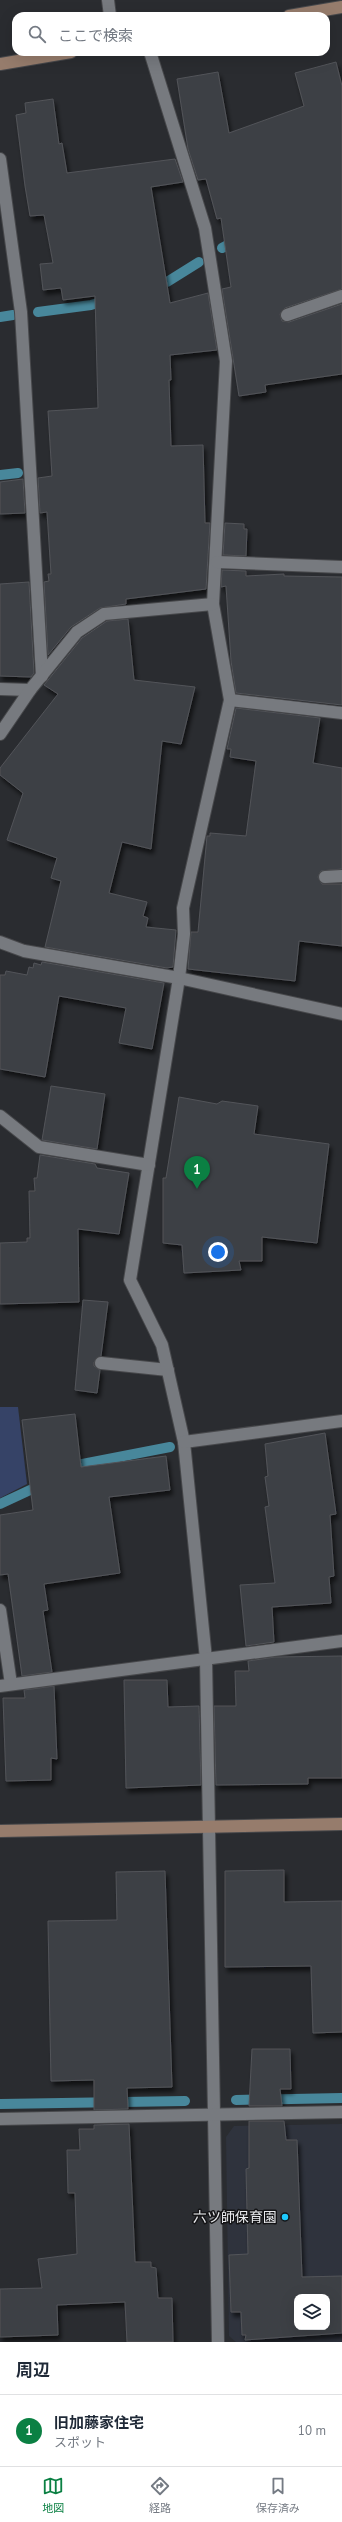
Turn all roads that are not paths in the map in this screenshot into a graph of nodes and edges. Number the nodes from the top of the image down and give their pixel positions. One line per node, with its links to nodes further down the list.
1 (108, 2): 3 (street)
2 (342, 7): 4 (street)
3 (109, 12)
4 (313, 12)
5 (47, 56): 7 (street)
6 (151, 56): 11 (street)
7 (0, 64)
8 (0, 159): 14 (street)
9 (342, 296): 10 (street)
10 (287, 315)
11 (217, 562): 12 (street); 13 (street)
12 (342, 567)
13 (213, 604): 14 (street); 17 (street)
14 (42, 676): 16 (street)
15 (0, 689): 16 (street)
16 (30, 690): 19 (street)
17 (230, 700): 18 (street); 23 (street)
18 (342, 713)
19 (0, 734)
20 (342, 876): 21 (street)
21 (325, 877)
22 (0, 942): 23 (street)
23 (179, 978): 24 (street); 26 (street)
24 (342, 1014)
25 (0, 1116): 26 (street)
26 (149, 1165): 28 (street)
27 (100, 1363): 28 (street)
28 (168, 1370): 30 (street)
29 (342, 1421): 30 (street)
30 (184, 1442): 33 (street)
31 (0, 1610): 34 (street)
32 (342, 1641): 33 (street)
33 (206, 1659): 34 (street); 36 (street)
34 (5, 1685)
35 (342, 1824): 36 (street)
36 (209, 1827): 37 (street); 39 (street)
37 (0, 1830)
38 (342, 2112): 39 (street)
39 (215, 2115): 40 (street); 41 (street)
40 (0, 2119)
41 (218, 2342)

